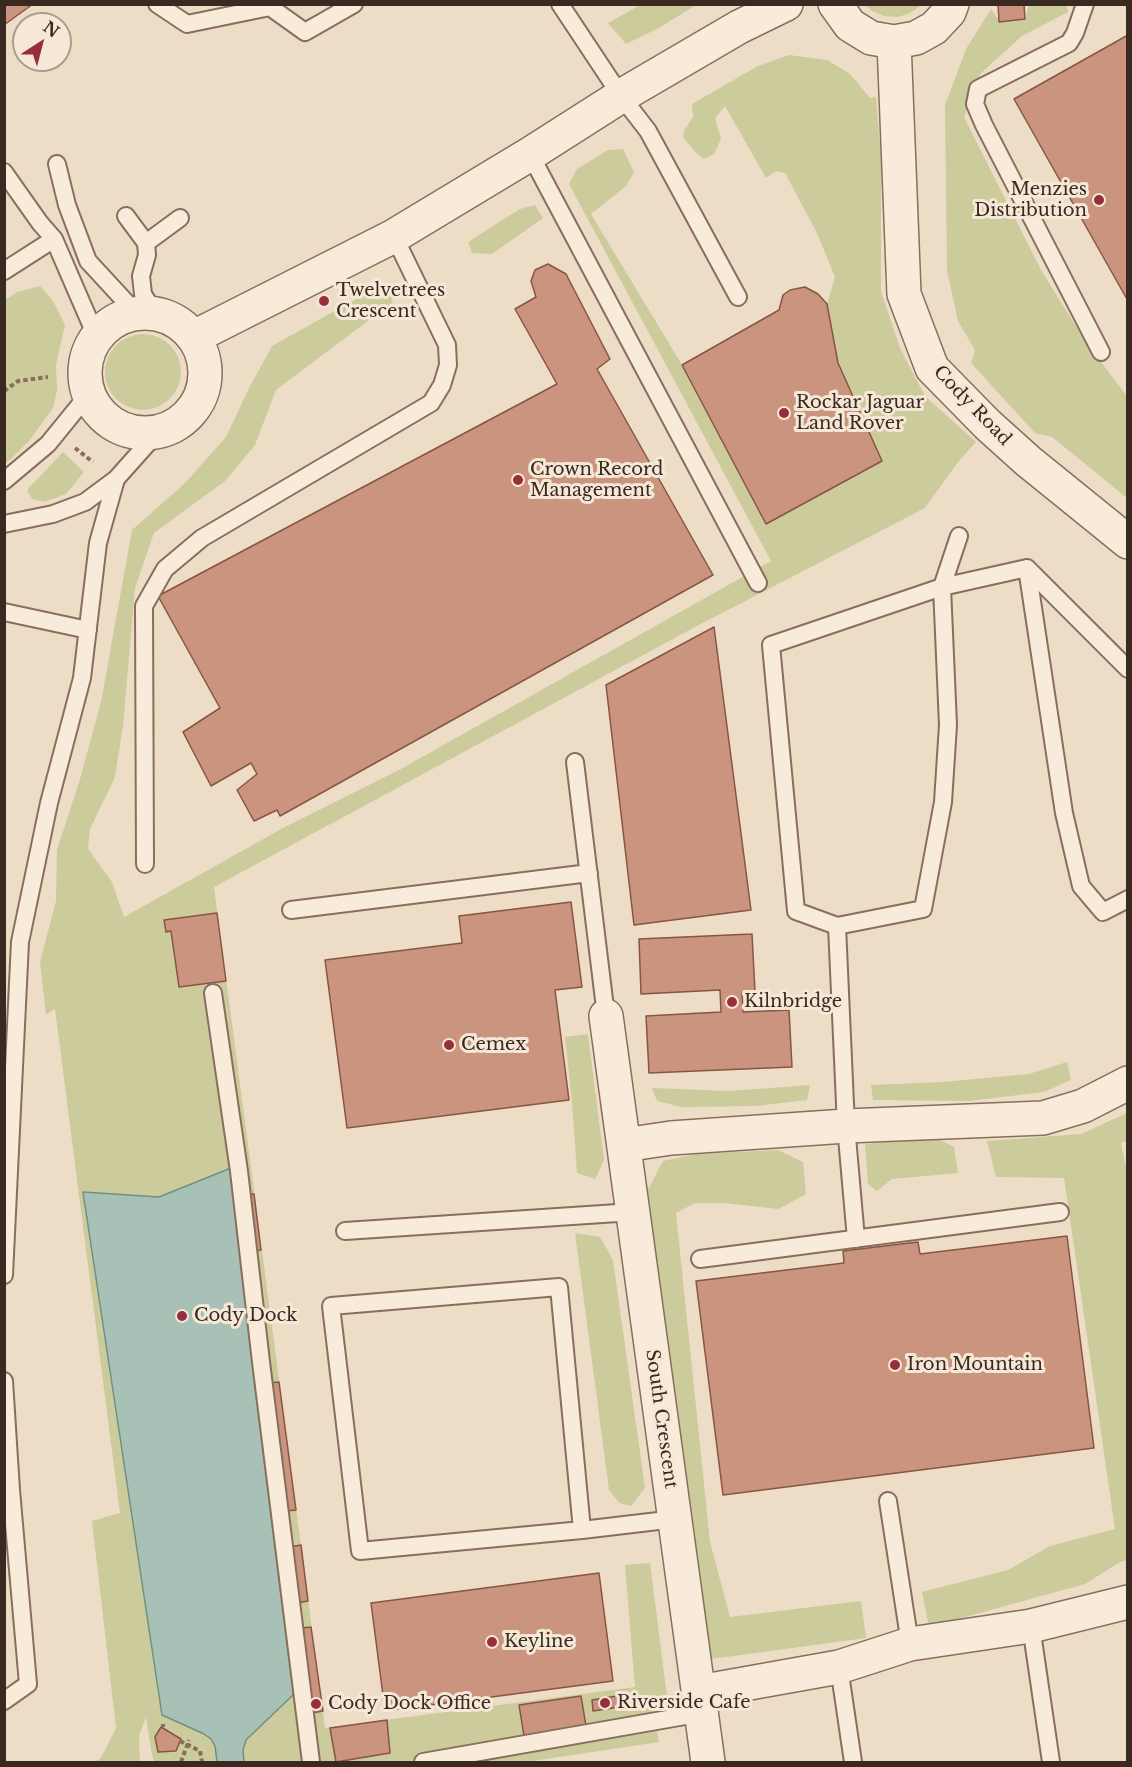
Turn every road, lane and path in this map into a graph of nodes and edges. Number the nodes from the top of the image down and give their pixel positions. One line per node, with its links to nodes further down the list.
1 (157, 4): 2 (lane)
2 (354, 4)
3 (560, 4): 9 (lane)
4 (786, 4): 9 (street)
5 (835, 4): 8 (street)
6 (952, 4): 8 (street)
7 (1085, 4): 23 (lane)
8 (894, 42): 34 (street, Cody Road)
9 (621, 96): 10 (street); 19 (lane)
10 (530, 154): 15 (street); 36 (lane)
11 (57, 165): 20 (lane)
12 (6, 176): 16 (lane)
13 (126, 216): 17 (lane)
14 (180, 218): 17 (lane)
15 (394, 236): 22 (street); 42 (lane)
16 (54, 239): 18 (lane); 21 (lane)
17 (146, 243): 20 (lane)
18 (4, 271)
19 (738, 297)
20 (145, 314): 21 (street); 22 (street)
21 (96, 336): 26 (street)
22 (194, 337): 27 (street)
23 (1101, 352)
24 (48, 377): 25 (path)
25 (4, 391)
26 (87, 396): 27 (street); 31 (lane)
27 (157, 432): 30 (lane)
28 (69, 444): 29 (path)
29 (93, 462)
30 (116, 479): 32 (lane); 39 (lane)
31 (6, 481)
32 (4, 524)
33 (959, 536): 37 (lane)
34 (1128, 542)
35 (1027, 568): 37 (lane); 40 (lane); 44 (lane)
36 (758, 583)
37 (942, 587): 46 (lane); 46 (lane)
38 (4, 612): 39 (lane)
39 (88, 630): 57 (lane)
40 (1128, 669)
41 (575, 762): 43 (lane)
42 (145, 864)
43 (589, 873): 45 (lane); 48 (lane)
44 (1128, 899)
45 (291, 910)
46 (837, 926): 50 (lane)
47 (213, 993): 74 (lane)
48 (606, 1016): 51 (street, South Crescent)
49 (1128, 1083): 50 (street)
50 (846, 1126): 51 (street); 55 (lane)
51 (624, 1145): 52 (street, South Crescent)
52 (633, 1212): 54 (lane); 60 (street, South Crescent)
53 (1060, 1212): 55 (lane)
54 (345, 1231)
55 (856, 1239): 56 (lane)
56 (700, 1260)
57 (4, 1275)
58 (4, 1381): 62 (lane)
59 (888, 1501): 65 (lane)
60 (675, 1519): 61 (lane); 68 (street, South Crescent)
61 (582, 1530): 61 (lane)
62 (12, 1579): 67 (lane)
63 (1128, 1602): 64 (street)
64 (1031, 1626): 65 (street); 78 (lane)
65 (910, 1644): 66 (street)
66 (839, 1666): 68 (street); 77 (lane)
67 (4, 1701)
68 (700, 1702): 75 (lane); 76 (street, South Crescent)
69 (189, 1740): 71 (path)
70 (180, 1741): 71 (path)
71 (187, 1745): 72 (path); 73 (path)
72 (181, 1762)
73 (202, 1762)
74 (311, 1762)
75 (423, 1762)
76 (708, 1762)
77 (853, 1762)
78 (1051, 1762)

